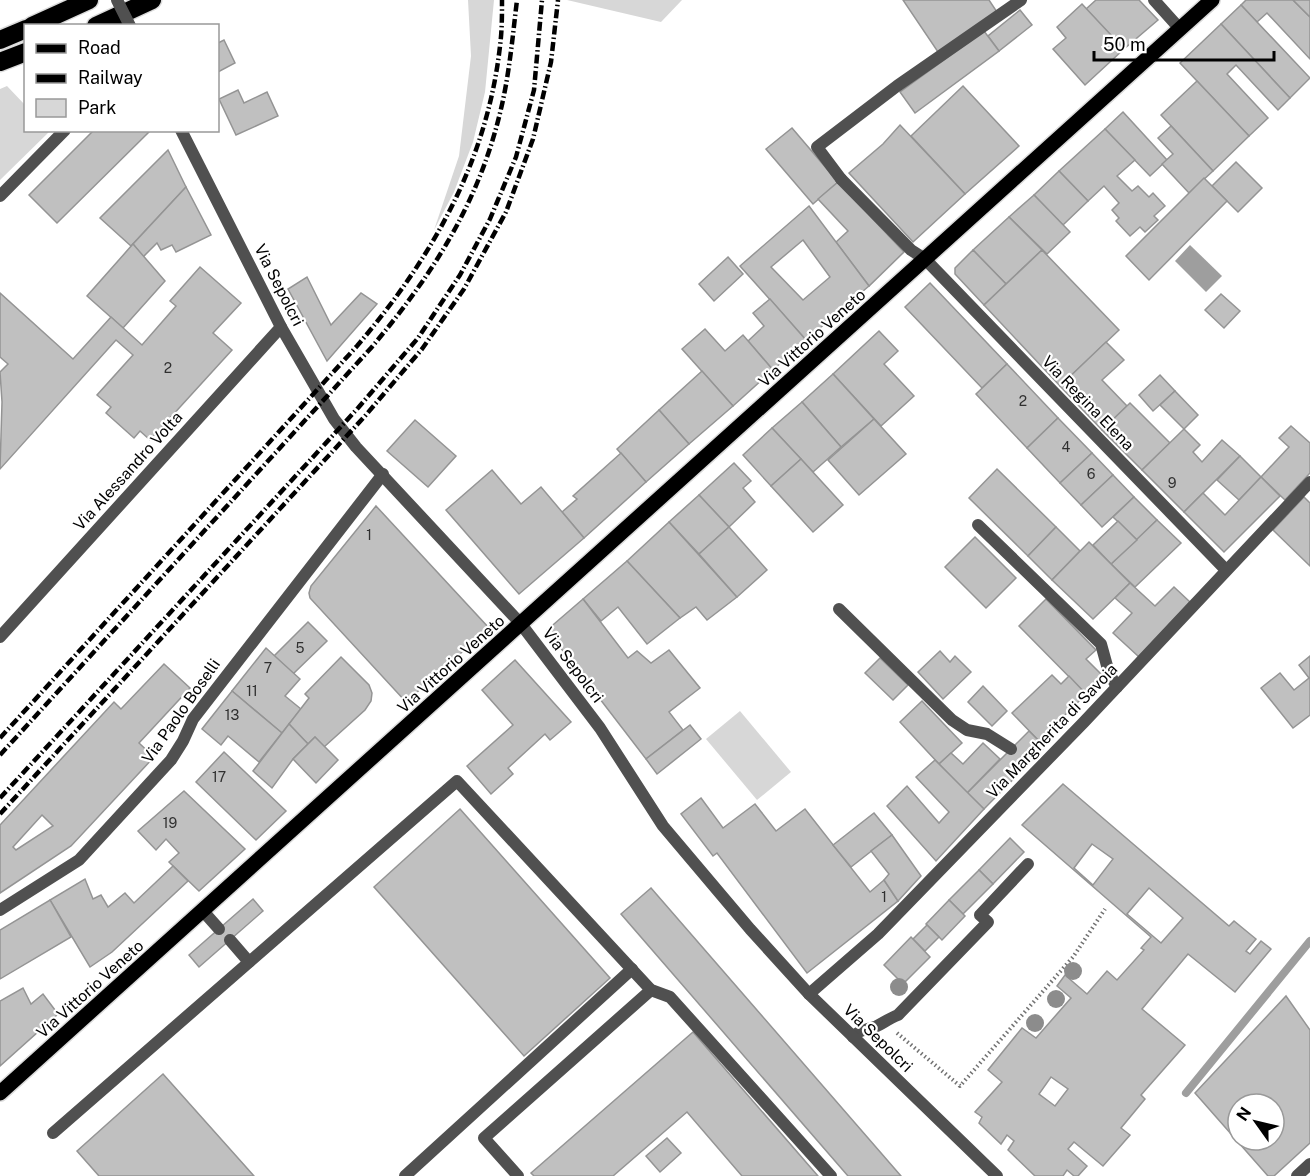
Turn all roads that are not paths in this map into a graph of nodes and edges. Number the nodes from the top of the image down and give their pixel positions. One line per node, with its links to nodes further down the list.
1 (89, 0): 7 (highway)
2 (117, 0): 9 (street, bridge)
3 (152, 0): 8 (highway)
4 (1021, 0): 18 (street)
5 (1154, 0): 10 (street)
6 (1212, 0): 10 (main road, Via Vittorio Veneto)
7 (36, 24)
8 (100, 24)
9 (129, 24)
10 (1180, 29): 18 (main road, Via Vittorio Veneto)
11 (24, 30): 12 (highway)
12 (0, 40)
13 (24, 53): 14 (highway)
14 (0, 62)
15 (64, 132): 17 (street)
16 (182, 132): 19 (street, Via Sepolcri)
17 (0, 196)
18 (925, 259): 23 (street, Via Regina Elena); 25 (main road, Via Vittorio Veneto)
19 (281, 327): 20 (street, Via Sepolcri); 26 (street, Via Alessandro Volta)
20 (383, 474): 25 (street, Via Sepolcri); 30 (street, Via Paolo Boselli)
21 (1310, 482): 23 (street, Via Margherita di Savoia)
22 (978, 525): 27 (street)
23 (1226, 570): 27 (street, Via Margherita di Savoia)
24 (839, 609): 28 (street)
25 (521, 624): 31 (main road, Via Vittorio Veneto); 37 (street, Via Sepolcri)
26 (0, 638)
27 (1117, 687): 37 (street, Via Margherita di Savoia)
28 (1011, 749)
29 (1028, 864): 38 (street)
30 (0, 910)
31 (203, 911): 32 (street); 39 (main road, Via Vittorio Veneto)
32 (219, 928)
33 (230, 940): 34 (street)
34 (249, 962): 35 (street); 40 (street)
35 (632, 969): 36 (street); 42 (street)
36 (651, 990): 43 (street); 44 (street)
37 (809, 994): 38 (street, Via Sepolcri)
38 (853, 1037): 45 (street, Via Sepolcri)
39 (0, 1093)
40 (53, 1133)
41 (1310, 1164): 46 (street)
42 (405, 1176)
43 (518, 1176)
44 (831, 1176)
45 (997, 1176)
46 (1297, 1176)

